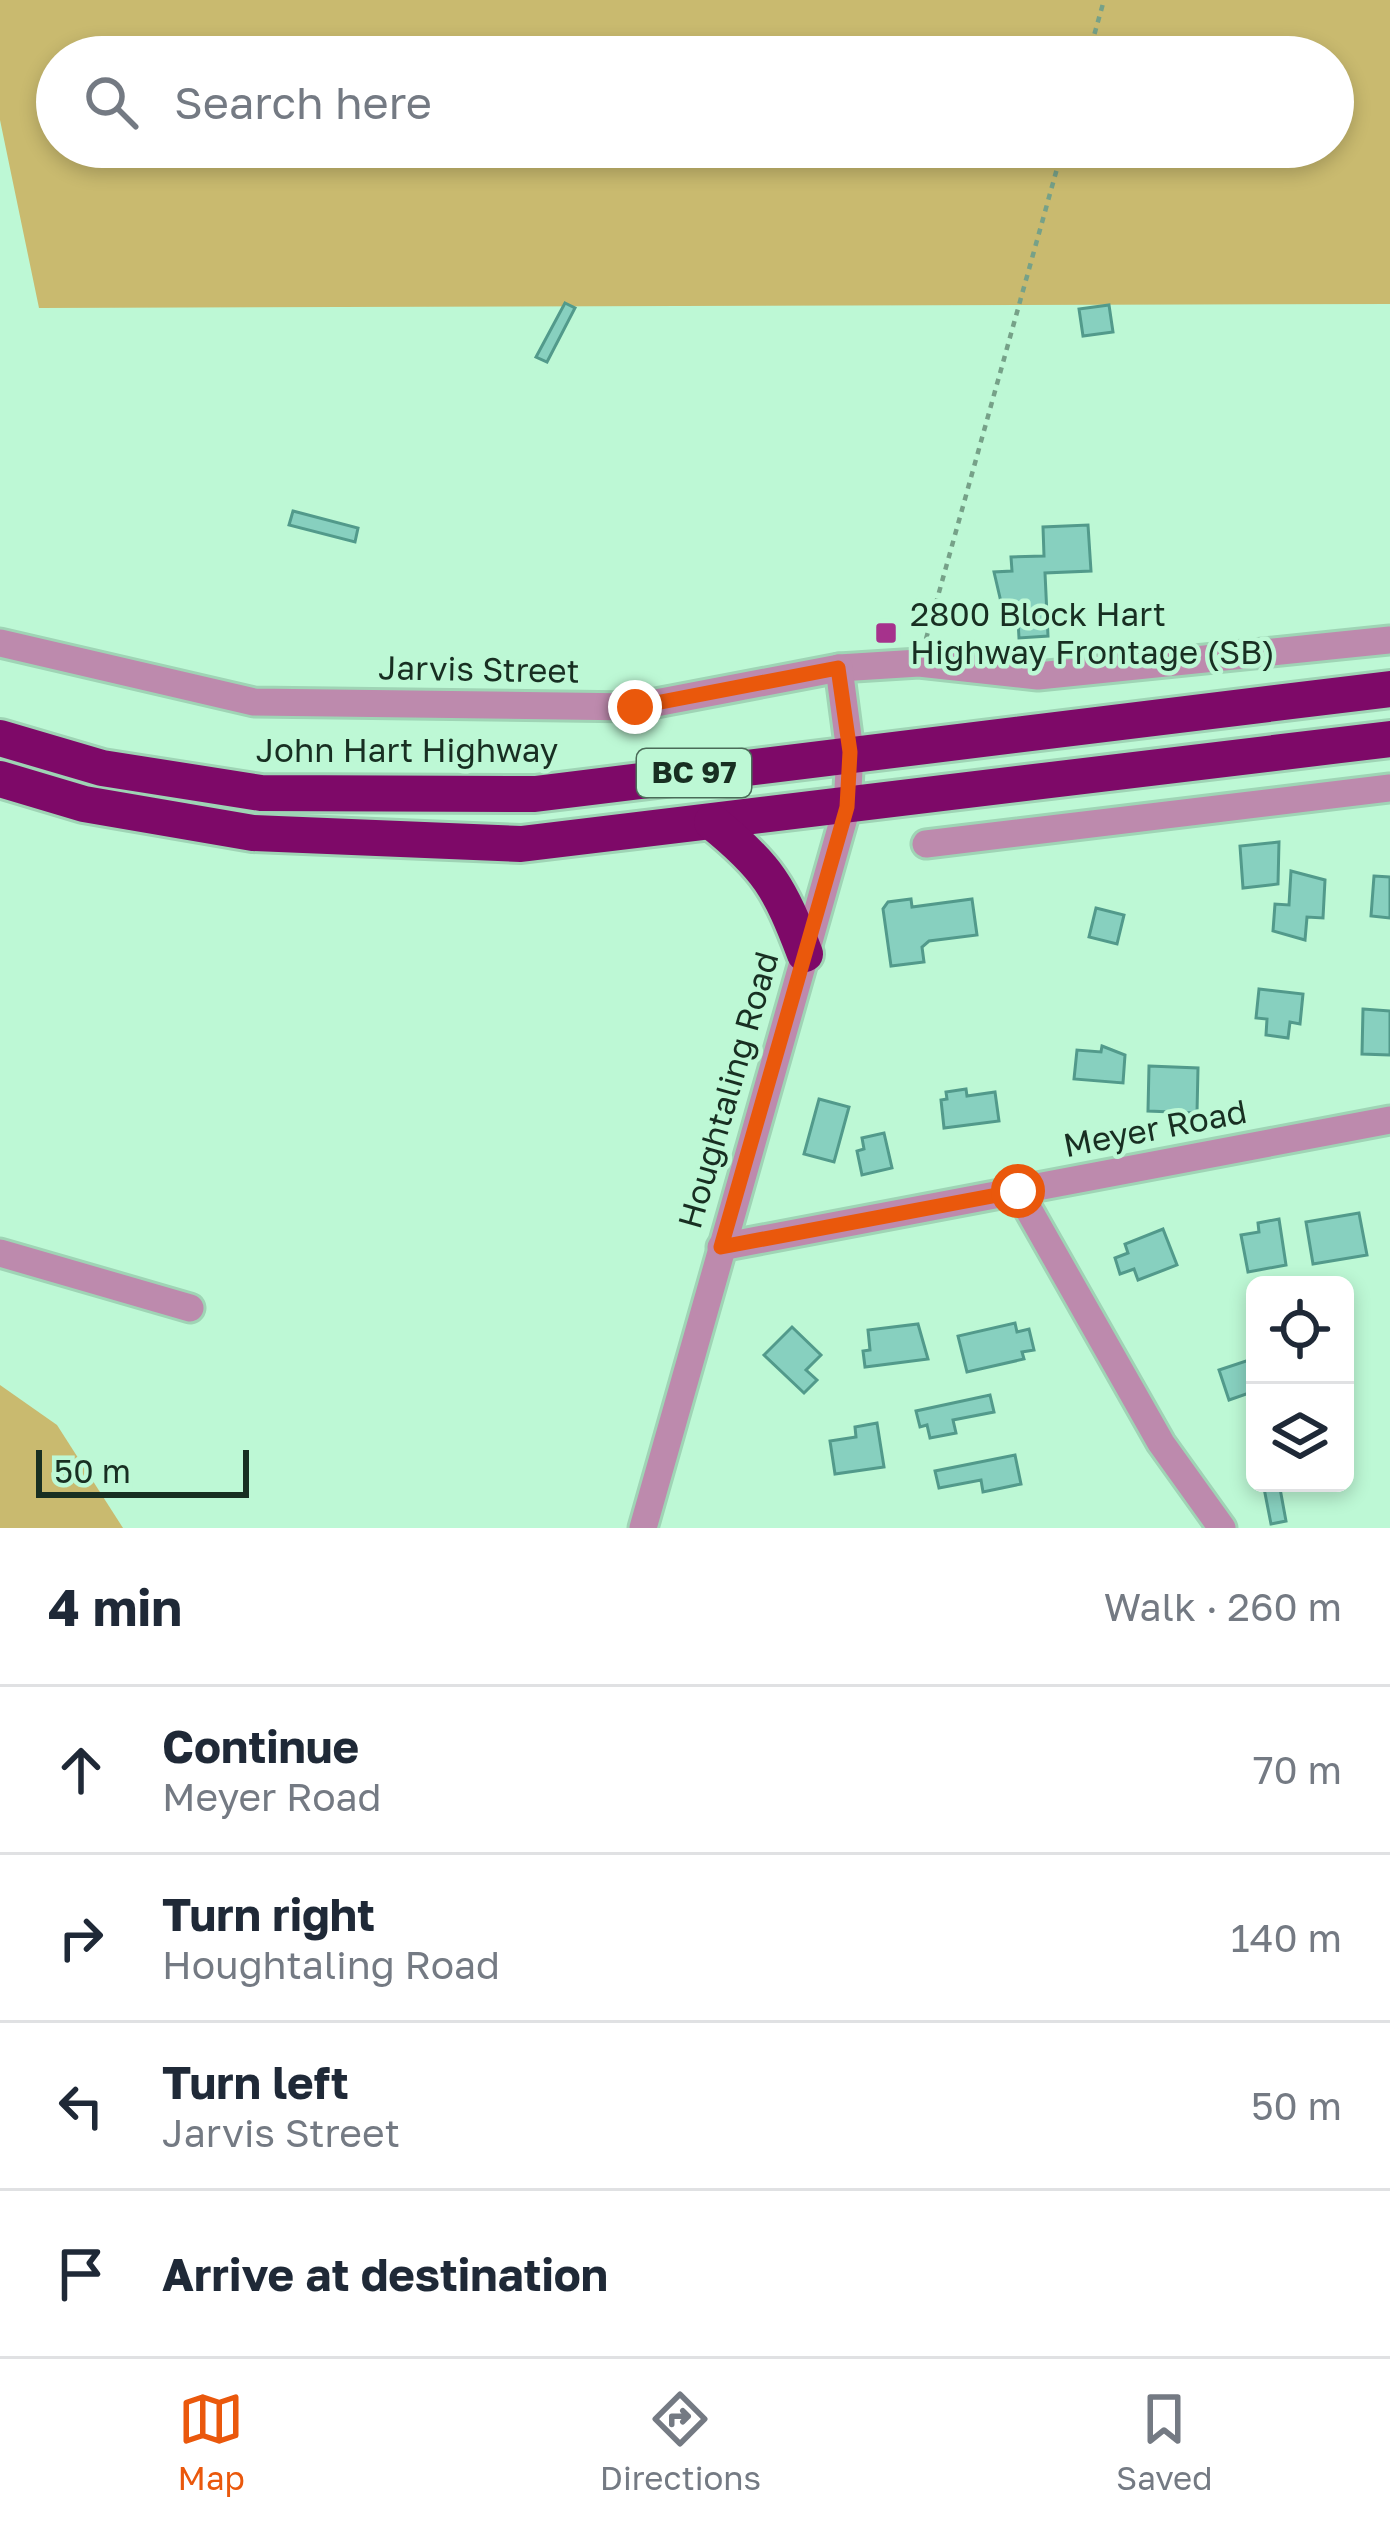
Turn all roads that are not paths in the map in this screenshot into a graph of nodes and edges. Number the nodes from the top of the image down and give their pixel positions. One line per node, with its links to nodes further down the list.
1 (1390, 640): 3 (street, Jarvis Street)
2 (0, 643): 3 (street, Jarvis Street)
3 (838, 668): 7 (street, Houghtaling Road)
4 (1390, 688): 7 (highway, John Hart Highway / BC 97)
5 (0, 738): 7 (highway, John Hart Highway / BC 97)
6 (1390, 739): 10 (highway, BC 97)
7 (850, 752): 10 (street, Houghtaling Road)
8 (0, 779): 11 (highway, BC 97)
9 (1390, 788): 12 (street)
10 (847, 807): 11 (highway, BC 97); 13 (street, Houghtaling Road)
11 (712, 822): 13 (highway)
12 (926, 844)
13 (805, 954): 16 (street, Houghtaling Road)
14 (1390, 1120): 15 (street, Meyer Road)
15 (1018, 1191): 16 (street, Meyer Road); 20 (street)
16 (721, 1247): 19 (street, Houghtaling Road)
17 (0, 1252): 18 (street)
18 (190, 1308)
19 (643, 1528)
20 (1222, 1528)

